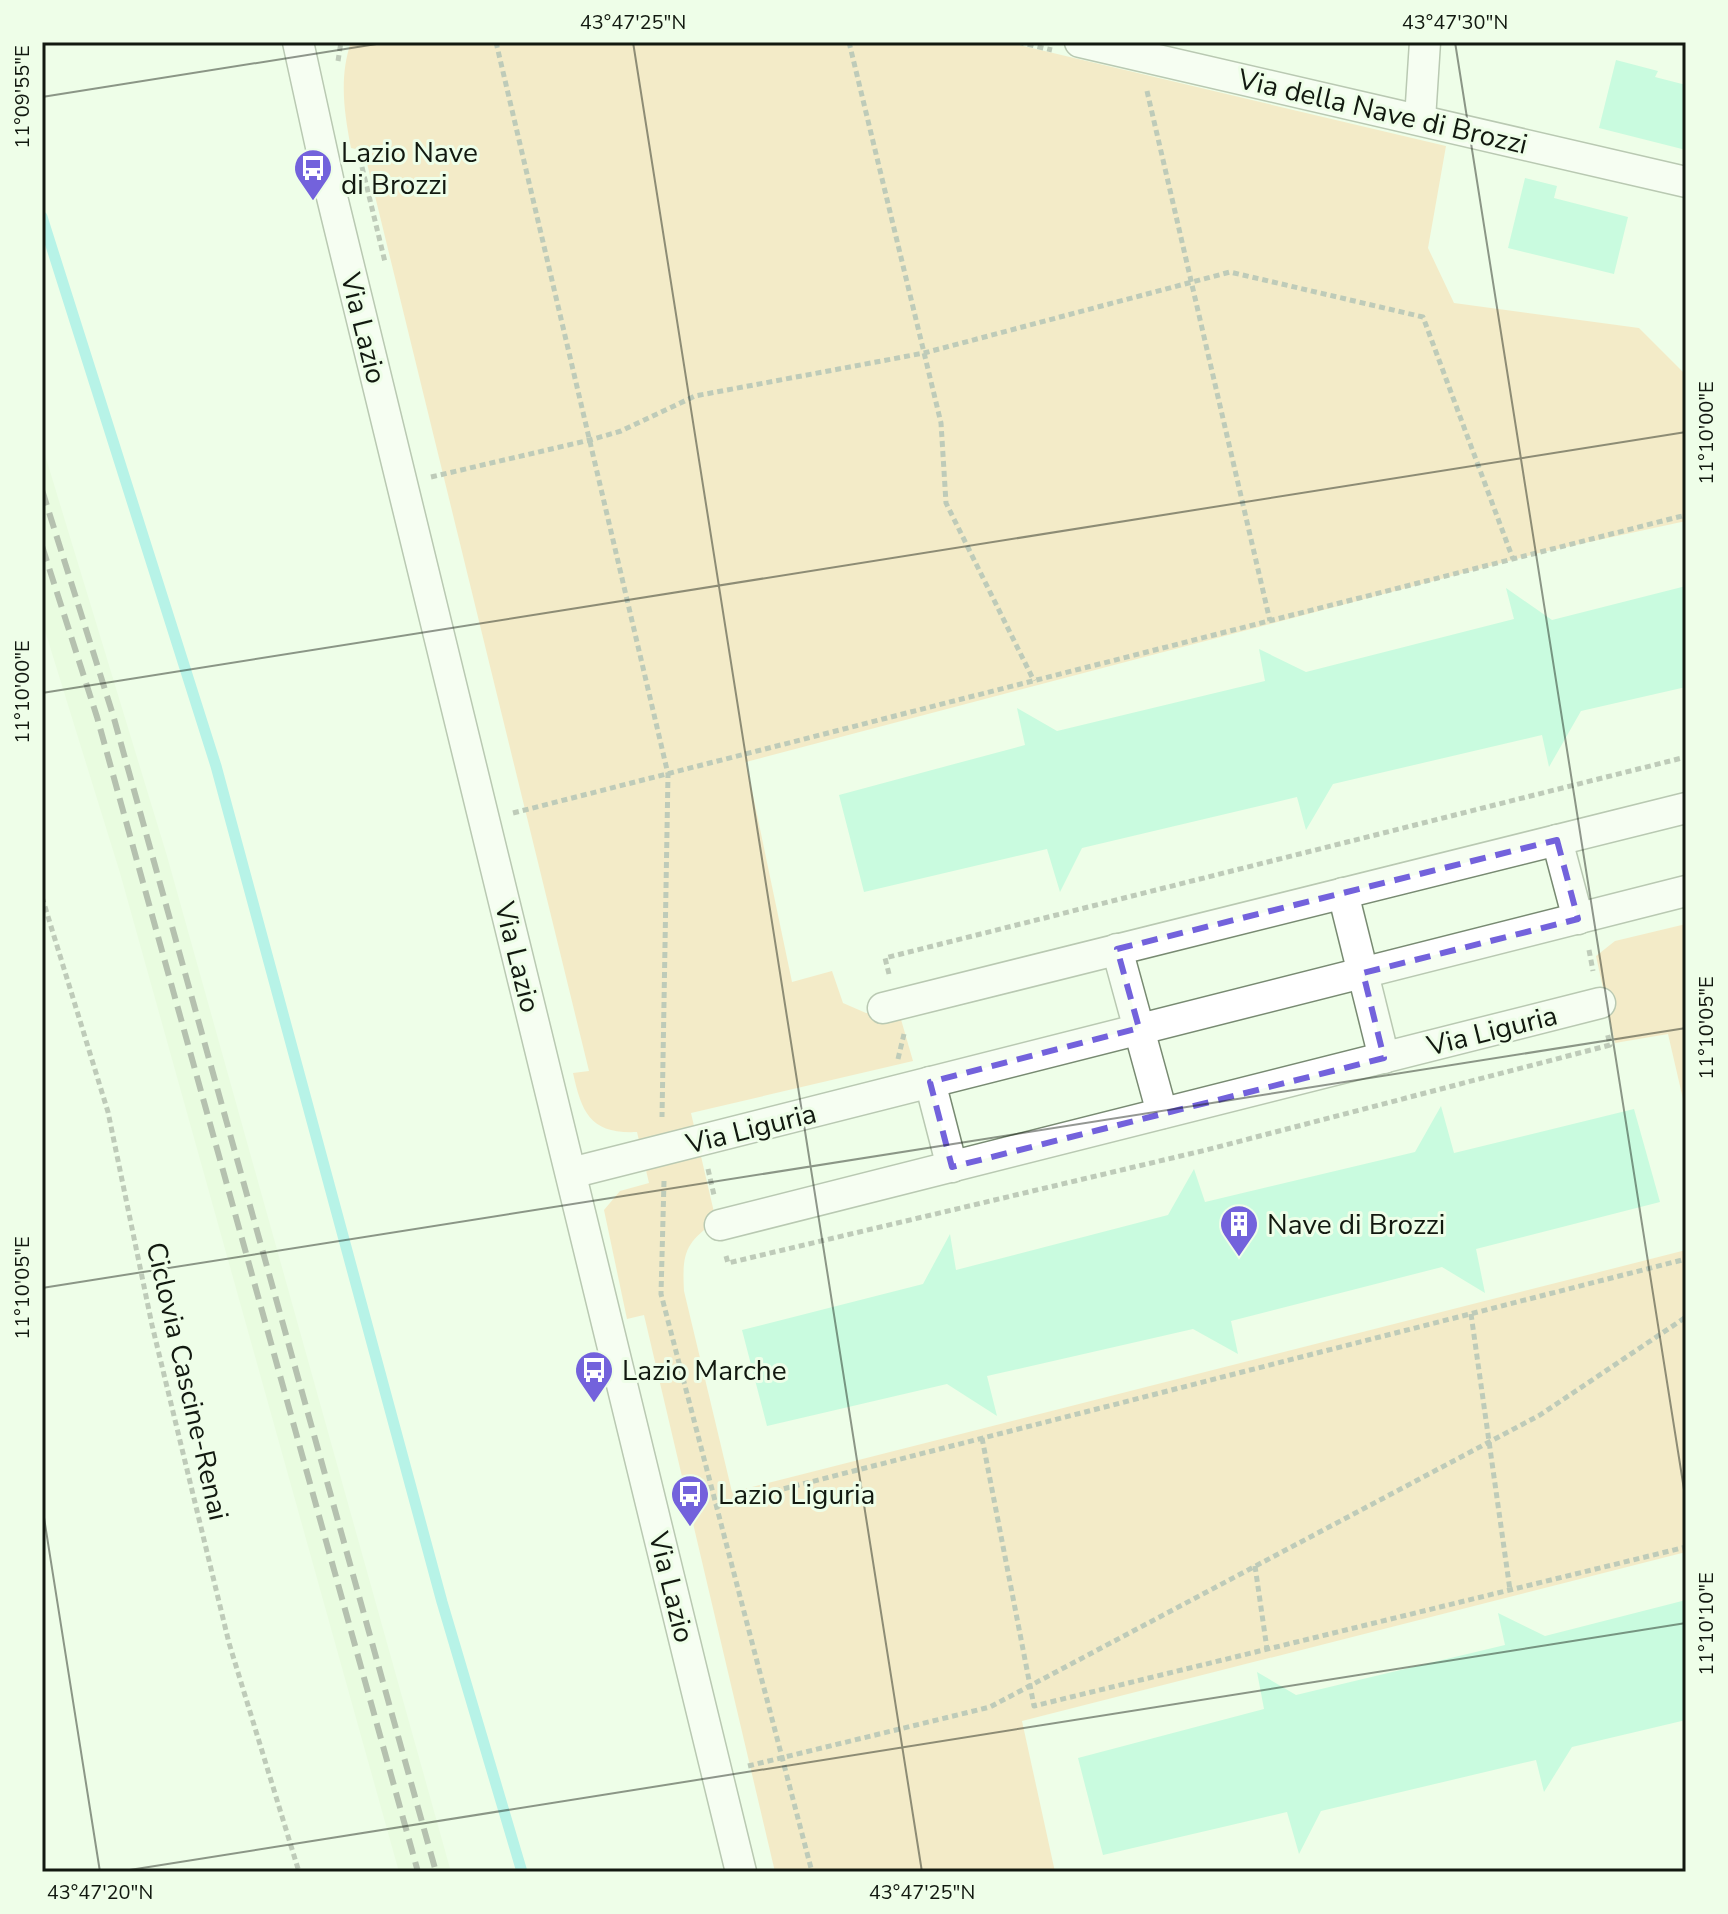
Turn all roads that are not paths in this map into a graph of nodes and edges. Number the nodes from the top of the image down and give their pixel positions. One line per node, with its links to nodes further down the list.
1 (1080, 42): 4 (street, Via della Nave di Brozzi)
2 (1425, 42): 4 (street)
3 (302, 46): 20 (street, Via Lazio)
4 (1420, 119): 5 (street, Via della Nave di Brozzi)
5 (1686, 182)
6 (1686, 808): 7 (street)
7 (1557, 840): 9 (street); 10 (street)
8 (1686, 891): 10 (street, Via Liguria)
9 (1343, 893): 11 (street); 12 (street)
10 (1578, 919): 12 (street, Via Liguria)
11 (1117, 949): 14 (street); 15 (street)
12 (1363, 973): 15 (street, Via Liguria); 16 (street)
13 (1600, 1003): 16 (street, Via Liguria)
14 (890, 1006)
15 (1139, 1028): 17 (street, Via Liguria); 18 (street)
16 (1384, 1058): 18 (street, Via Liguria)
17 (930, 1082): 19 (street); 20 (street, Via Liguria)
18 (1162, 1113): 19 (street, Via Liguria)
19 (952, 1167): 21 (street, Via Liguria)
20 (571, 1173): 22 (street, Via Lazio)
21 (720, 1225)
22 (741, 1872)

